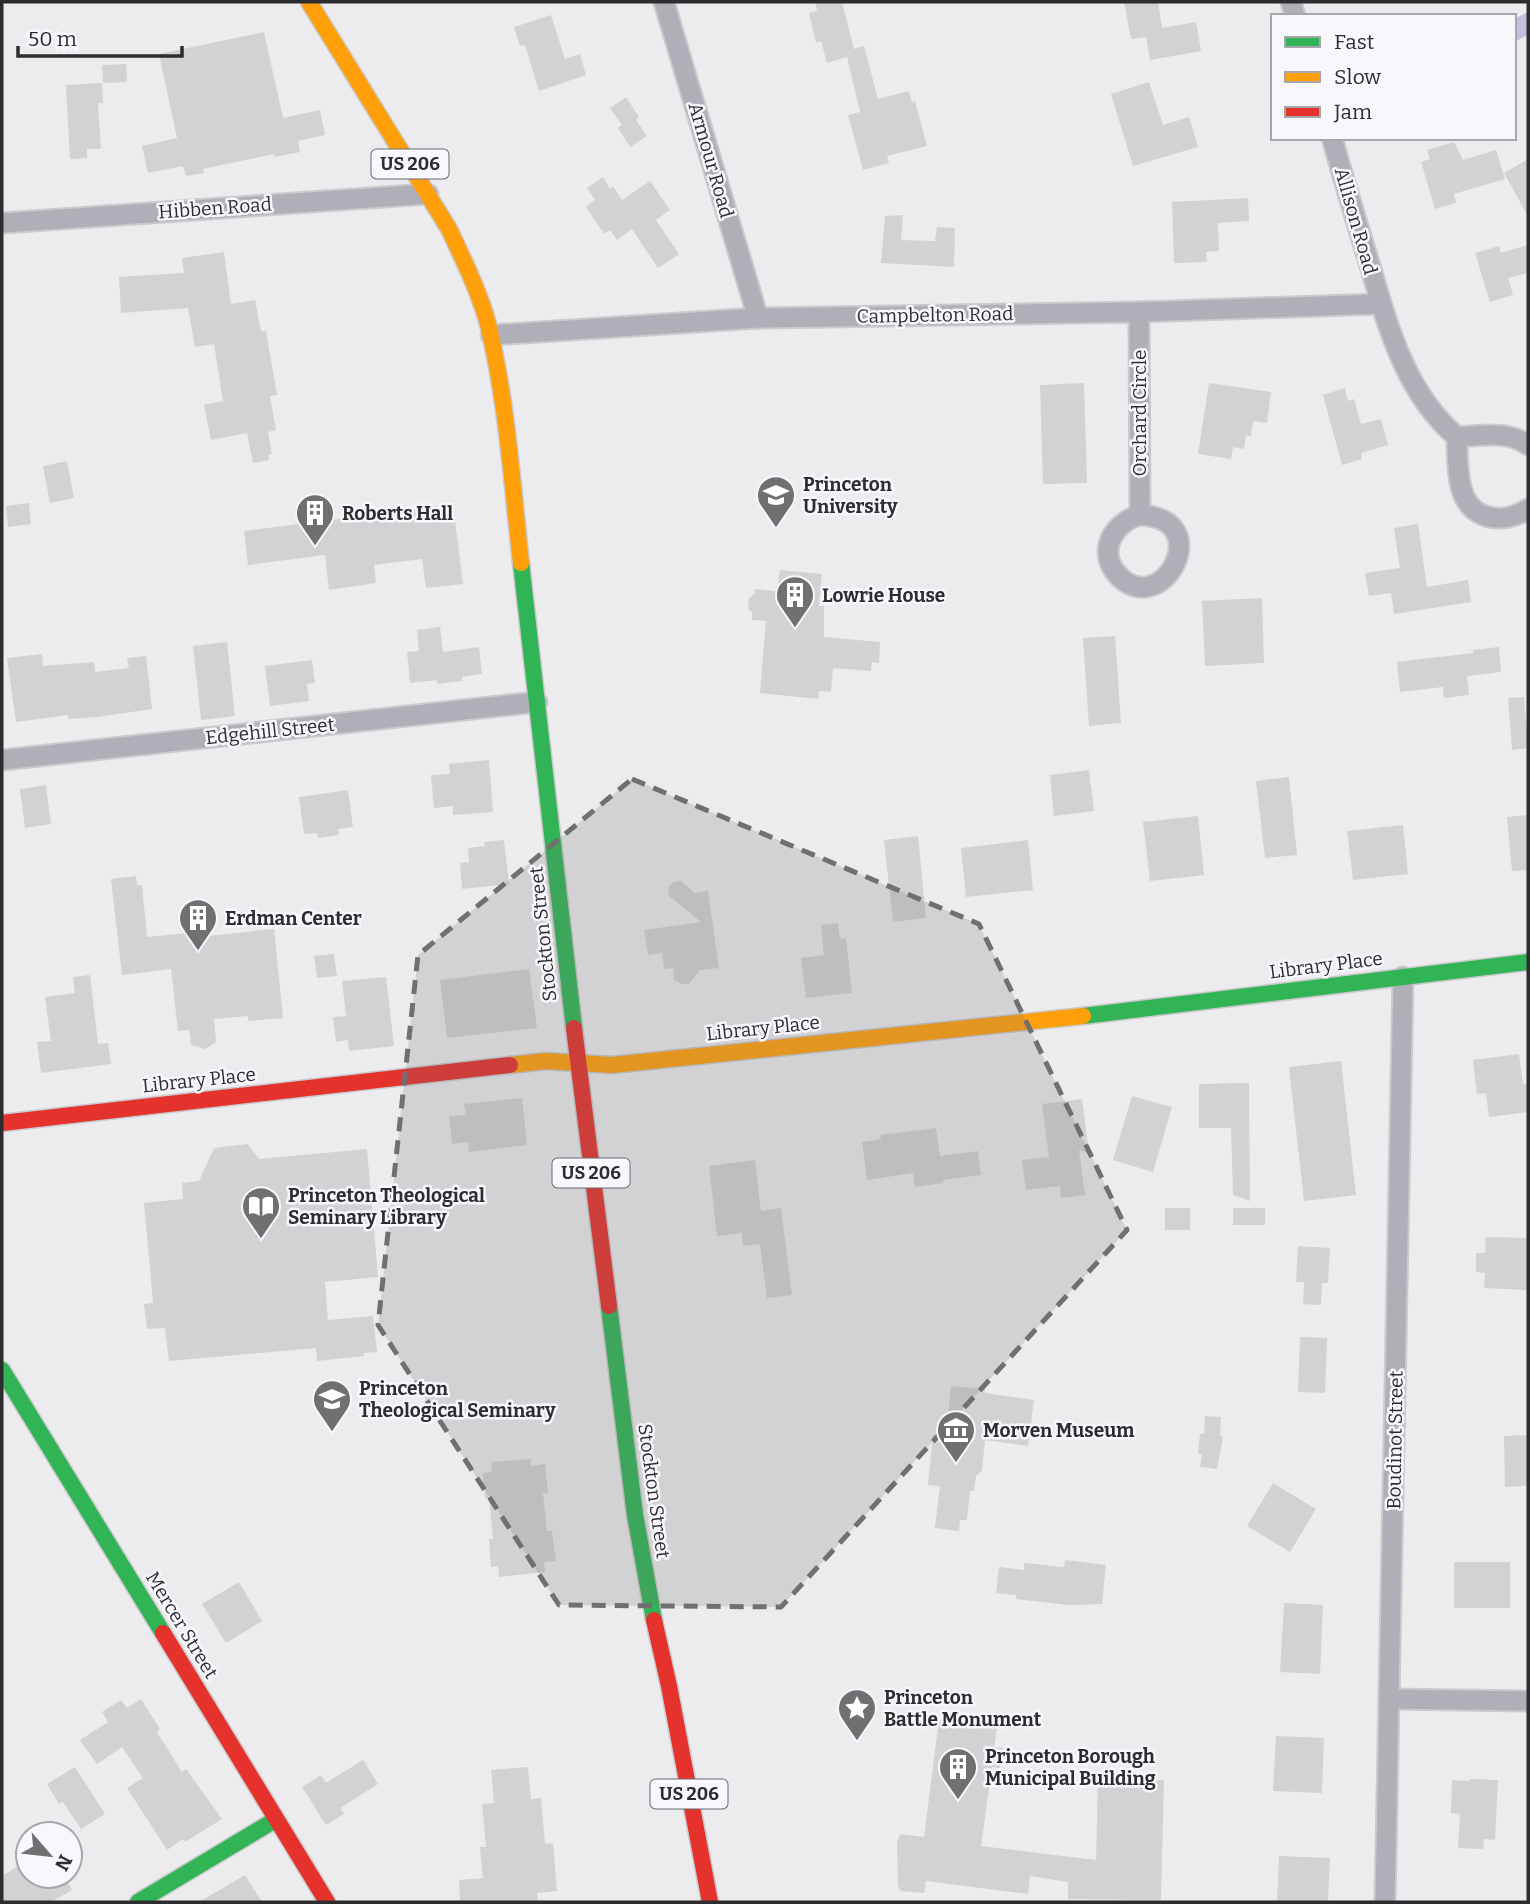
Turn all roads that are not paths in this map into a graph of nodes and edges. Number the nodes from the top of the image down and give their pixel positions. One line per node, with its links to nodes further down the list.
1 (309, 2): 4 (main road, Stockton Street / US 206)
2 (664, 2): 8 (street, Armour Road)
3 (1333, 140): 6 (street, Allison Road)
4 (428, 194): 5 (street, Hibben Road); 9 (main road, Stockton Street / US 206)
5 (2, 223)
6 (1380, 304): 7 (street, Campbelton Road); 10 (street, Allison Road)
7 (1139, 312): 8 (street, Campbelton Road); 13 (street, Orchard Circle)
8 (758, 318): 9 (street, Campbelton Road)
9 (491, 335): 14 (main road, Stockton Street / US 206)
10 (1457, 437): 11 (street); 12 (street)
11 (1528, 445)
12 (1528, 509)
13 (1140, 515)
14 (537, 702): 15 (street, Edgehill Street); 18 (main road, Stockton Street / US 206)
15 (2, 760)
16 (1528, 962): 17 (main road, Library Place)
17 (1403, 977): 18 (main road, Library Place); 21 (street, Boudinot Street)
18 (578, 1063): 19 (main road, Library Place); 26 (main road, Stockton Street / US 206)
19 (2, 1124)
20 (2, 1370): 23 (main road, Mercer Street)
21 (1391, 1699): 22 (street); 27 (street, Boudinot Street)
22 (1528, 1701)
23 (275, 1819): 24 (main road); 25 (main road, Mercer Street)
24 (138, 1902)
25 (327, 1902)
26 (710, 1902)
27 (1385, 1902)

